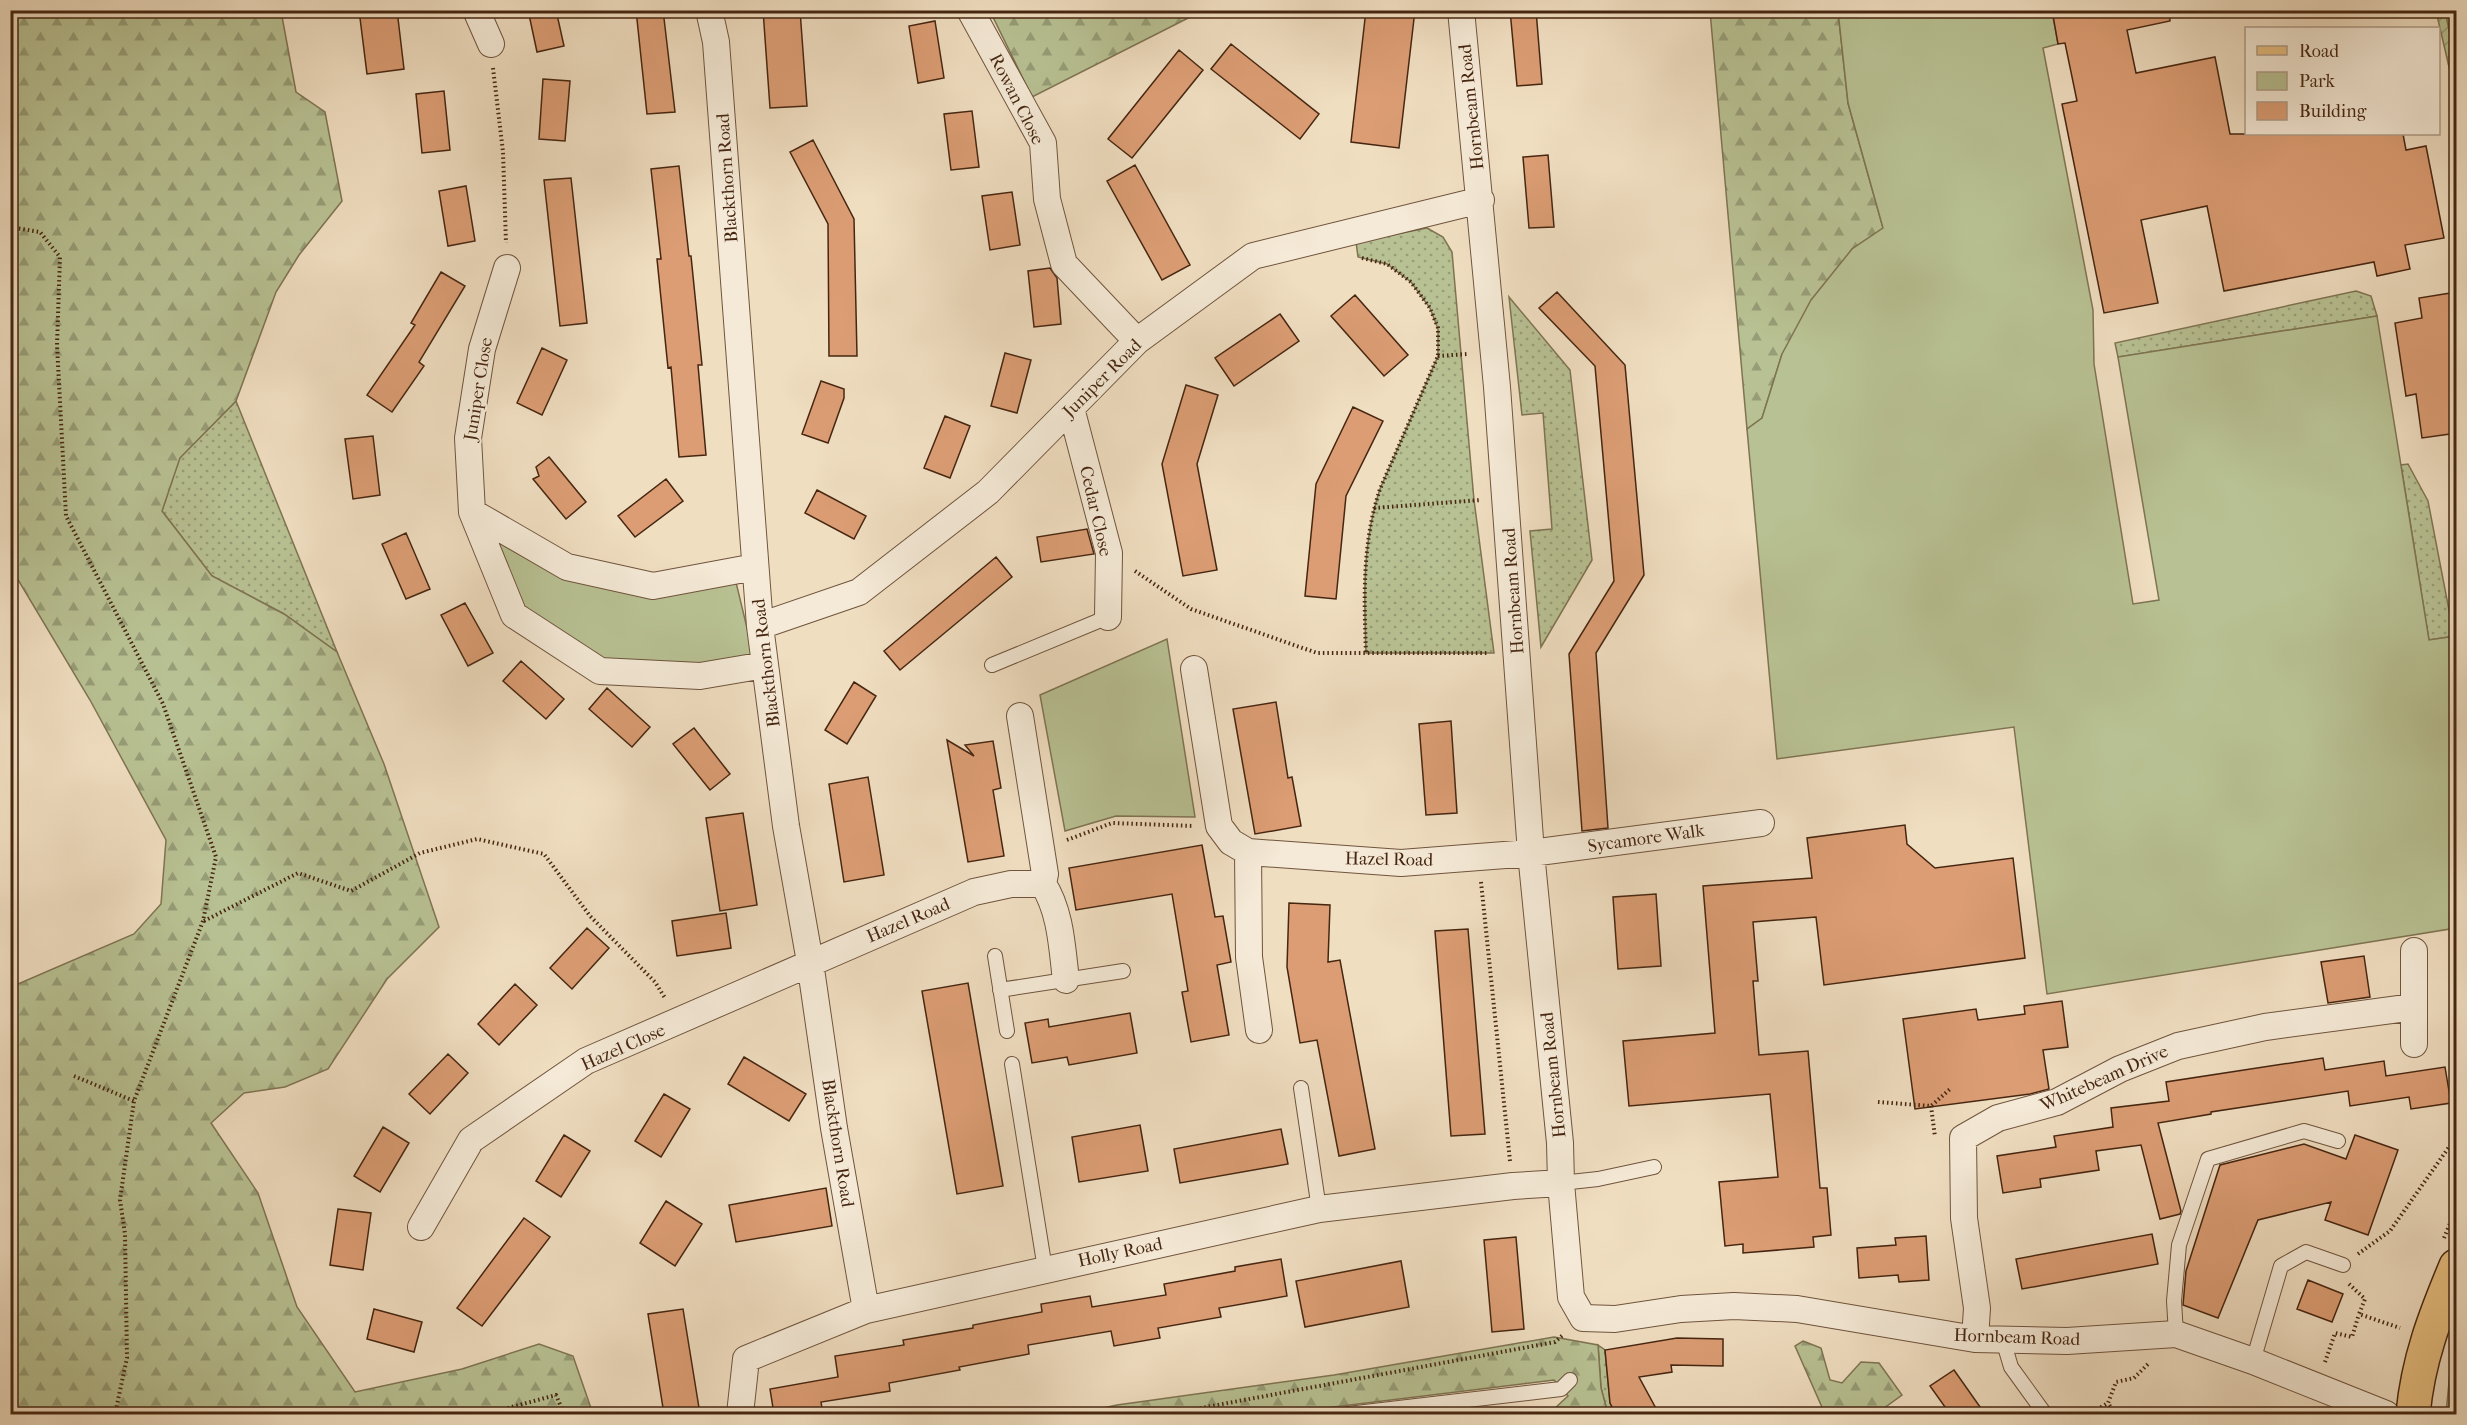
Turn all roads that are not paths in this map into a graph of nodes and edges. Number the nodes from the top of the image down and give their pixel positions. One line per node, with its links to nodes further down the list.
1 (476, 10): 5 (street)
2 (709, 10): 11 (street, Blackthorn Road)
3 (970, 10): 8 (street, Rowan Close)
4 (1461, 10): 6 (street, Hornbeam Road)
5 (490, 44)
6 (1481, 200): 8 (street, Juniper Road); 20 (street, Hornbeam Road)
7 (507, 268): 10 (street, Juniper Close)
8 (1137, 341): 9 (street, Juniper Road)
9 (1071, 408): 12 (street, Cedar Close); 13 (street, Juniper Road)
10 (472, 512): 11 (street); 14 (street, Juniper Close)
11 (755, 567): 13 (street, Blackthorn Road)
12 (1108, 617): 15 (lane)
13 (760, 626): 14 (street, Blackthorn Road)
14 (765, 665): 24 (street, Blackthorn Road)
15 (992, 665)
16 (1194, 669): 19 (street)
17 (1020, 716): 21 (street)
18 (1761, 823): 20 (street, Sycamore Walk)
19 (1248, 852): 20 (street, Hazel Road); 29 (street)
20 (1531, 853): 36 (street, Hornbeam Road)
21 (1043, 884): 24 (street, Hazel Road); 26 (street)
22 (2414, 951): 28 (street)
23 (995, 956): 27 (lane)
24 (810, 962): 38 (street, Hazel Close); 42 (street, Blackthorn Road)
25 (1123, 971): 26 (lane)
26 (1066, 980): 27 (lane)
27 (1000, 990): 30 (lane)
28 (2414, 1007): 31 (street); 44 (street, Whitebeam Drive)
29 (1259, 1030)
30 (1007, 1031)
31 (2414, 1044)
32 (1012, 1064): 41 (lane)
33 (1300, 1088): 37 (lane)
34 (2338, 1141): 43 (lane)
35 (1654, 1167): 36 (lane)
36 (1561, 1183): 37 (street, Holly Road); 44 (street, Hornbeam Road)
37 (1319, 1209): 41 (street, Holly Road)
38 (421, 1227)
39 (2343, 1265): 46 (lane)
40 (2457, 1266): 52 (main road)
41 (1045, 1269): 42 (street, Holly Road)
42 (866, 1310): 48 (street, Holly Road)
43 (2176, 1335): 45 (street, Hornbeam Road); 46 (street, Hornbeam Road)
44 (1976, 1339): 45 (street, Hornbeam Road)
45 (2003, 1340): 50 (lane)
46 (2253, 1360): 51 (street, Hornbeam Road)
47 (1570, 1380): 49 (lane)
48 (740, 1414)
49 (1348, 1414)
50 (2045, 1414)
51 (2386, 1414)
52 (2413, 1414)

